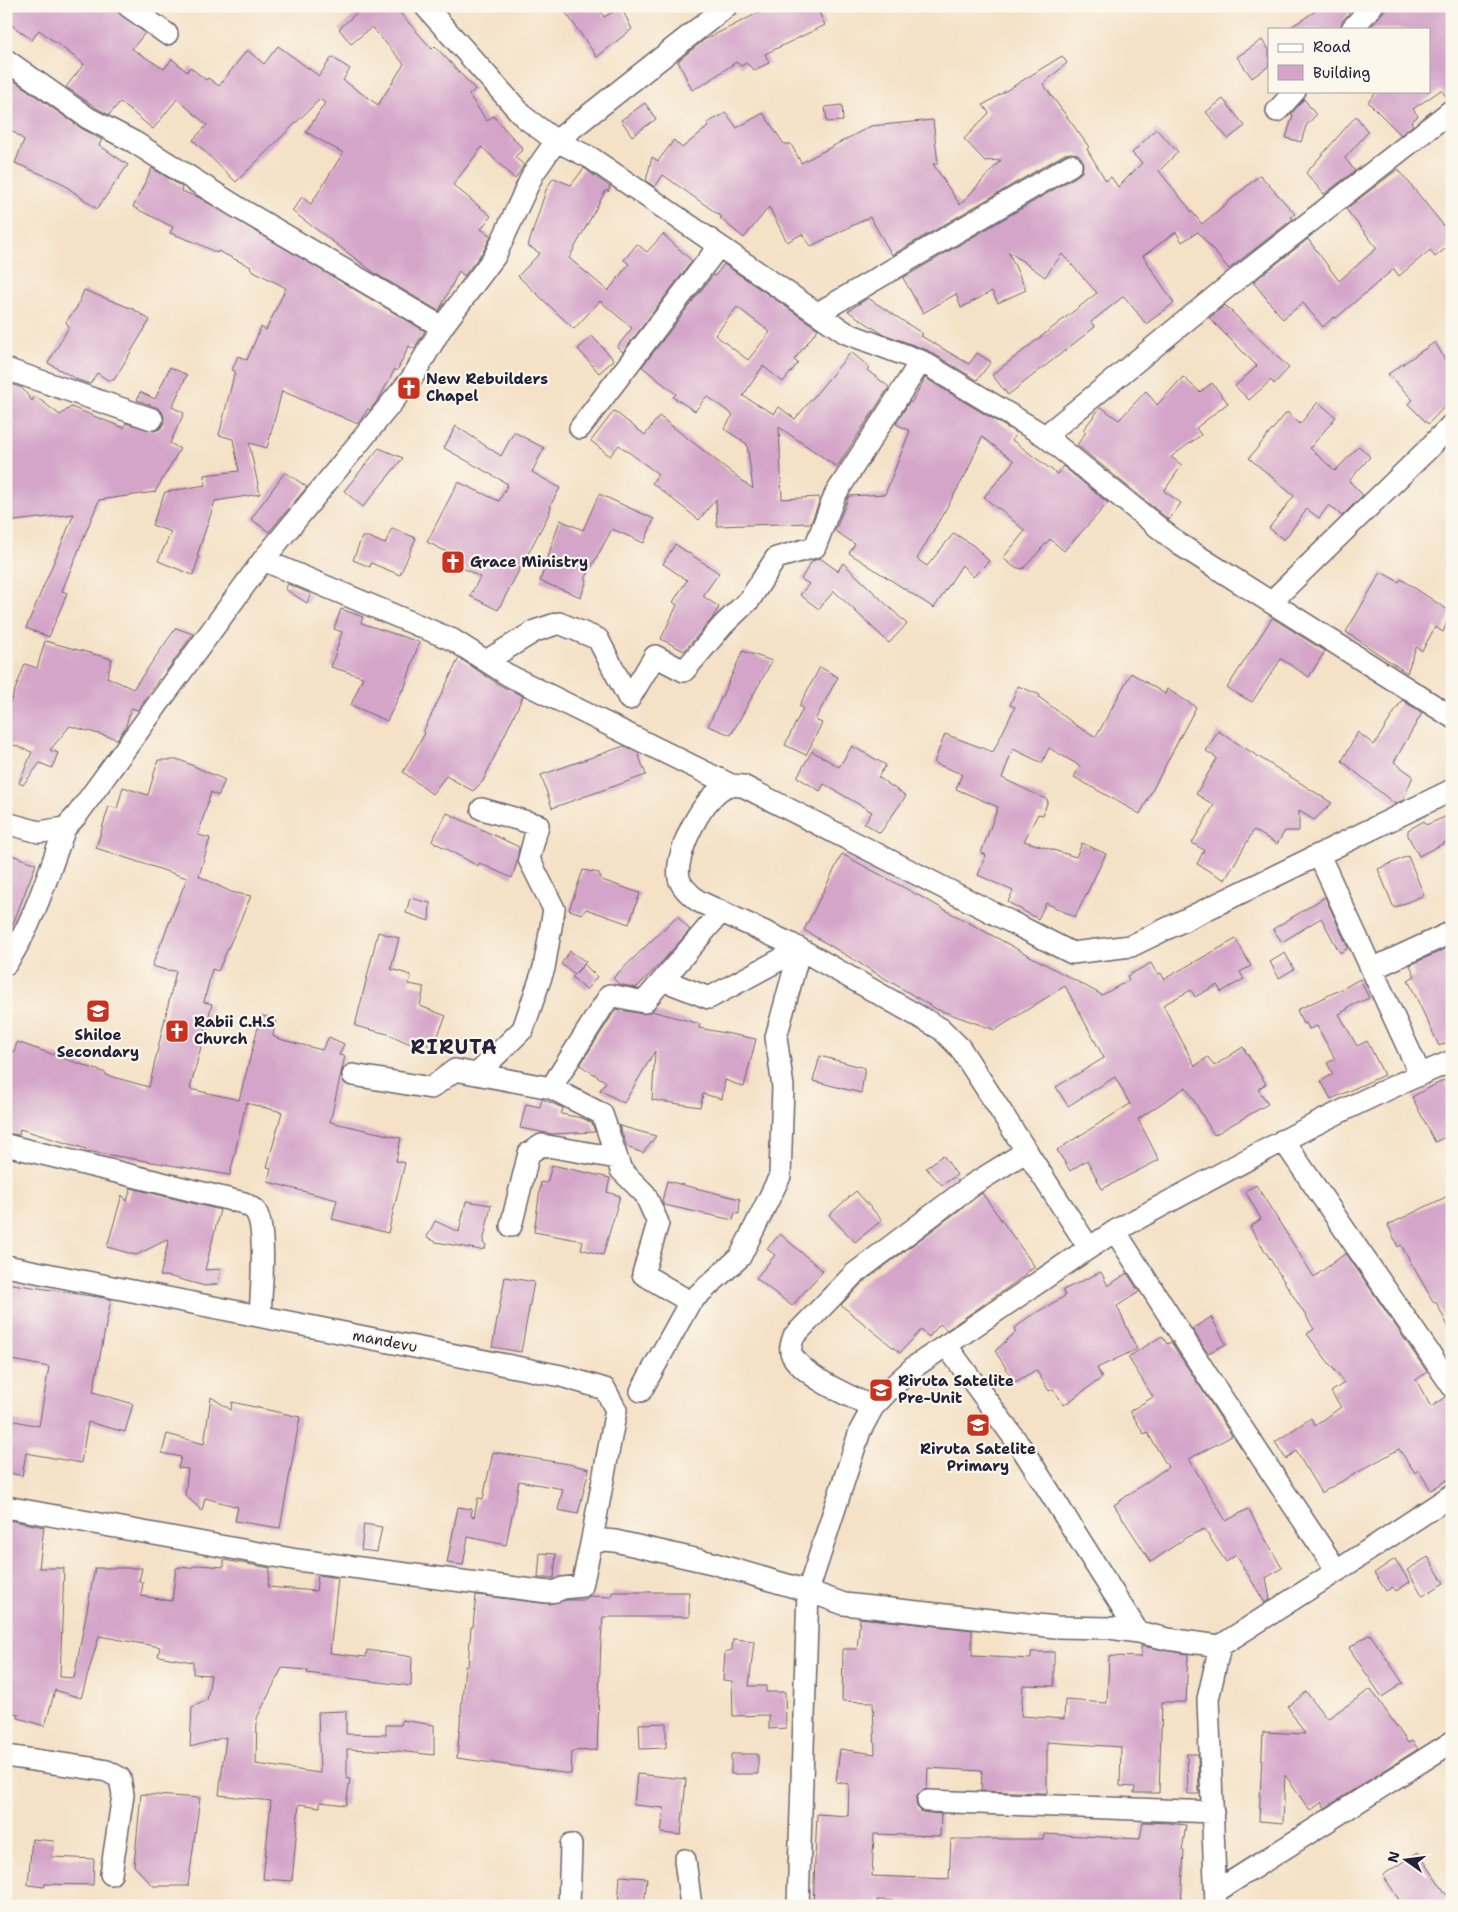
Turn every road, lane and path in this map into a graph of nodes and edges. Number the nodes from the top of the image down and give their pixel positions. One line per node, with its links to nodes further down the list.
1 (128, 6): 6 (street)
2 (426, 6): 11 (street)
3 (727, 6): 11 (street)
4 (1372, 6): 5 (street)
5 (1353, 28)
6 (167, 34)
7 (6, 60): 15 (street)
8 (1295, 92): 10 (street)
9 (1452, 110): 21 (street)
10 (1277, 111)
11 (556, 141): 13 (street); 15 (street)
12 (1071, 165): 14 (street)
13 (719, 246): 14 (street); 20 (street)
14 (818, 314): 16 (street)
15 (442, 327): 22 (street)
16 (921, 362): 21 (street); 24 (street)
17 (6, 369): 18 (street)
18 (152, 419)
19 (1452, 424): 23 (street)
20 (580, 428)
21 (1045, 436): 23 (street)
22 (263, 560): 24 (street); 30 (street)
23 (1271, 602): 25 (street)
24 (486, 661): 26 (street)
25 (1452, 717)
26 (731, 785): 31 (street); 32 (street)
27 (1452, 790): 31 (street)
28 (482, 809): 39 (street)
29 (6, 823): 30 (street)
30 (65, 828): 35 (street)
31 (1319, 855): 36 (street)
32 (721, 912): 34 (street); 37 (street)
33 (1452, 932): 36 (street)
34 (800, 949): 37 (street); 45 (street); 51 (street)
35 (6, 964)
36 (1372, 969): 40 (street)
37 (663, 980): 42 (street)
38 (1452, 1061): 40 (street)
39 (477, 1074): 41 (street); 42 (street)
40 (1420, 1074): 43 (street)
41 (353, 1075)
42 (551, 1088): 46 (street)
43 (1283, 1140): 48 (street); 54 (street)
44 (6, 1145): 52 (street)
45 (1027, 1151): 49 (street); 56 (street)
46 (617, 1158): 47 (street); 51 (street)
47 (511, 1226)
48 (1115, 1231): 49 (street); 60 (street)
49 (1089, 1248): 53 (street)
50 (6, 1266): 52 (street, mandevu)
51 (690, 1302): 55 (street)
52 (260, 1316): 59 (street, mandevu)
53 (946, 1345): 56 (street); 62 (street)
54 (1452, 1386)
55 (641, 1391)
56 (873, 1407): 61 (street)
57 (1452, 1495): 60 (street)
58 (6, 1507): 59 (street)
59 (590, 1544): 61 (street)
60 (1337, 1571): 63 (street)
61 (808, 1591): 62 (street); 74 (street)
62 (1138, 1632): 63 (street)
63 (1220, 1646): 67 (street)
64 (1452, 1742): 71 (street)
65 (6, 1756): 70 (street)
66 (928, 1801): 67 (street)
67 (1213, 1812): 71 (street)
68 (571, 1845): 72 (street)
69 (684, 1860): 73 (street)
70 (111, 1874)
71 (1217, 1898)
72 (569, 1906)
73 (691, 1906)
74 (798, 1906)

